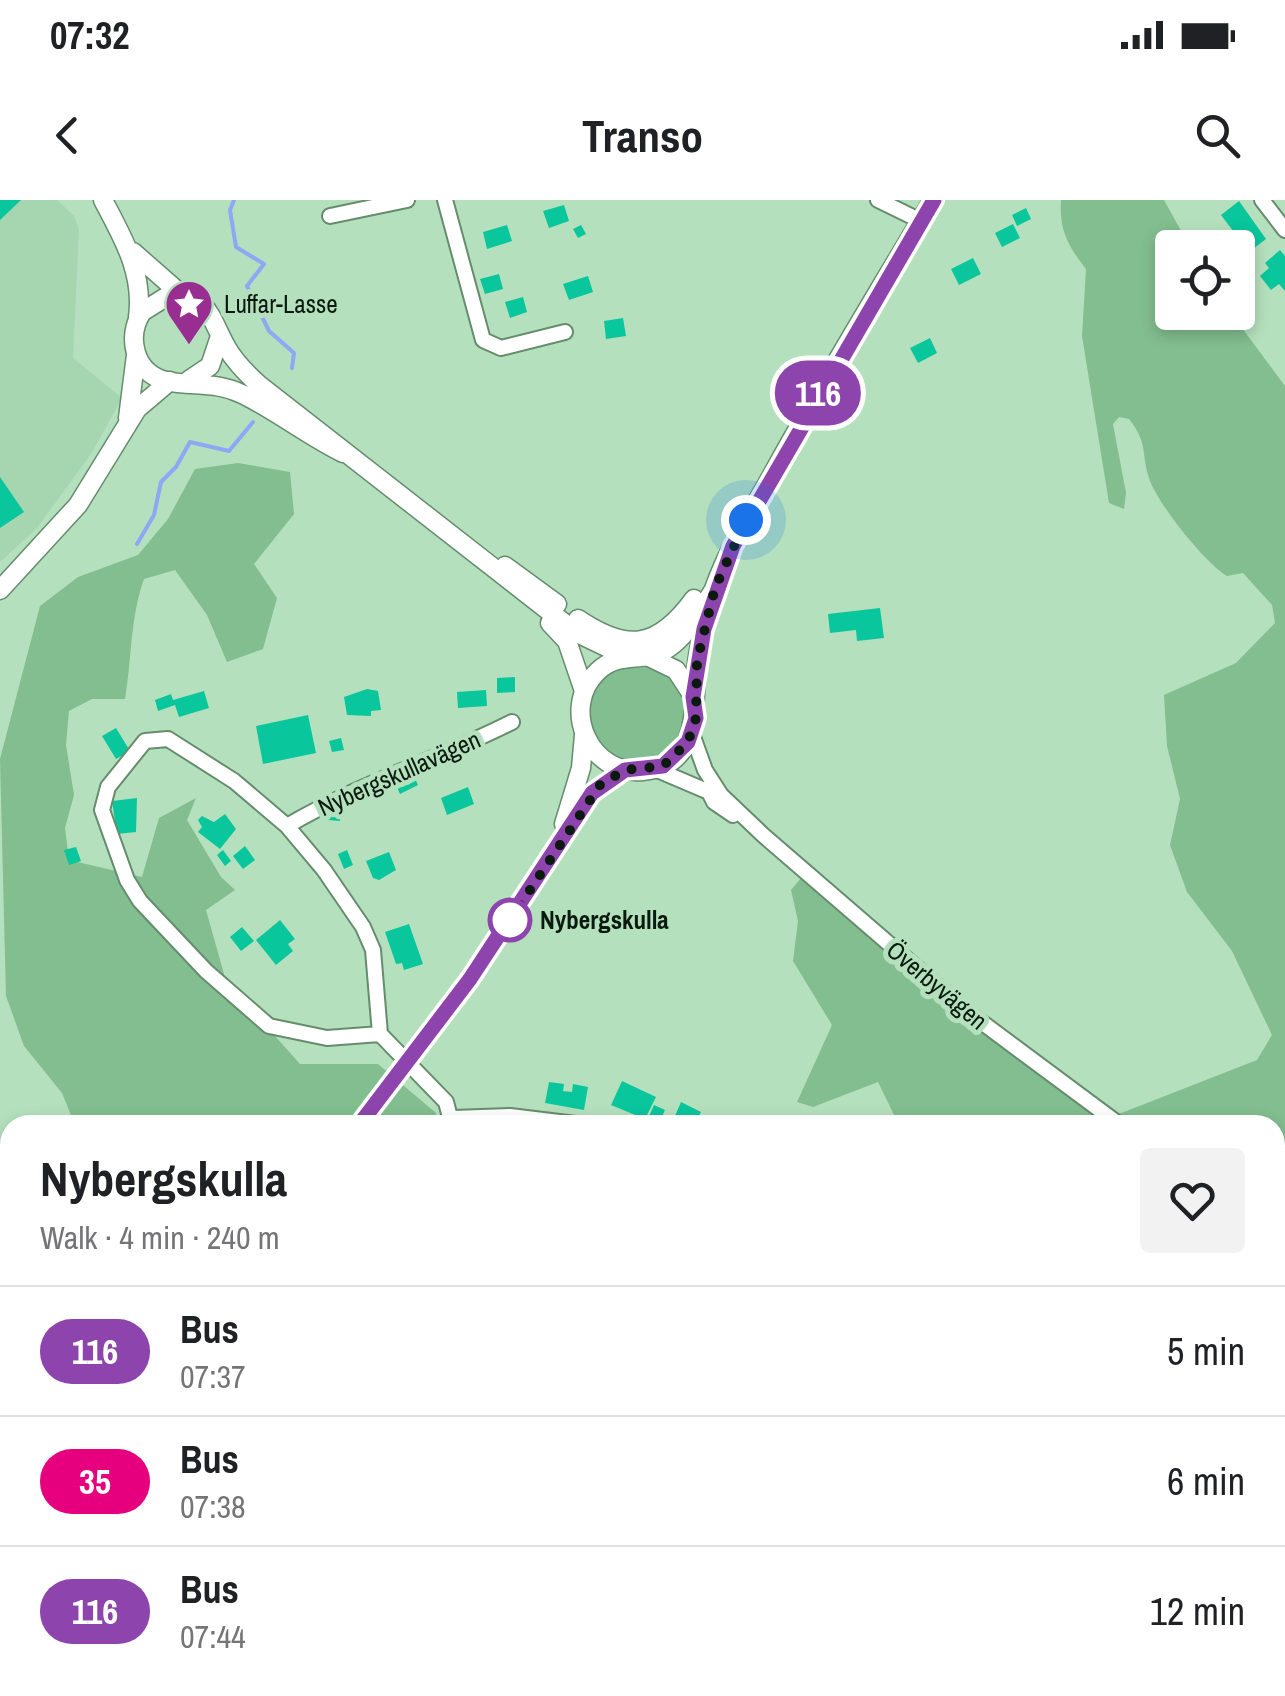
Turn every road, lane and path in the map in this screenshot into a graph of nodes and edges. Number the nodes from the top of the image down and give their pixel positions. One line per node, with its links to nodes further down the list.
1 (103, 200): 10 (main road)
2 (407, 200): 7 (street)
3 (445, 200): 13 (street)
4 (878, 200): 8 (street)
5 (934, 200): 8 (main road)
6 (1262, 200): 9 (street)
7 (330, 216)
8 (921, 221): 19 (main road)
9 (1285, 230)
10 (129, 248): 11 (main road); 12 (main road)
11 (182, 295): 12 (main road); 14 (main road)
12 (138, 317): 15 (main road)
13 (565, 332)
14 (220, 336): 16 (main road); 18 (main road)
15 (136, 355): 16 (main road); 17 (main road)
16 (180, 381): 17 (main road); 18 (main road)
17 (126, 424): 22 (main road)
18 (343, 453): 20 (main road)
19 (733, 546): 20 (main road); 21 (main road)
20 (482, 556): 23 (main road)
21 (715, 588): 25 (main road); 27 (main road)
22 (0, 590)
23 (527, 596): 24 (main road); 26 (main road)
24 (626, 656): 25 (main road); 26 (main road)
25 (647, 656): 27 (main road)
26 (584, 691): 30 (main road)
27 (693, 697): 29 (main road)
28 (512, 722): 33 (street, Nybergskullavägen)
29 (692, 734): 31 (main road); 34 (street, Överbyvägen)
30 (584, 735): 32 (main road); 35 (main road)
31 (655, 769): 32 (main road); 34 (street, Överbyvägen)
32 (625, 770): 35 (main road)
33 (287, 826): 36 (street, Nybergskullavägen); 36 (street, Nybergskullavägen)
34 (763, 835): 40 (street, Överbyvägen)
35 (559, 844): 37 (main road)
36 (380, 1034): 37 (street)
37 (408, 1063): 38 (main road); 39 (street)
38 (367, 1115)
39 (451, 1115)
40 (1107, 1115)

